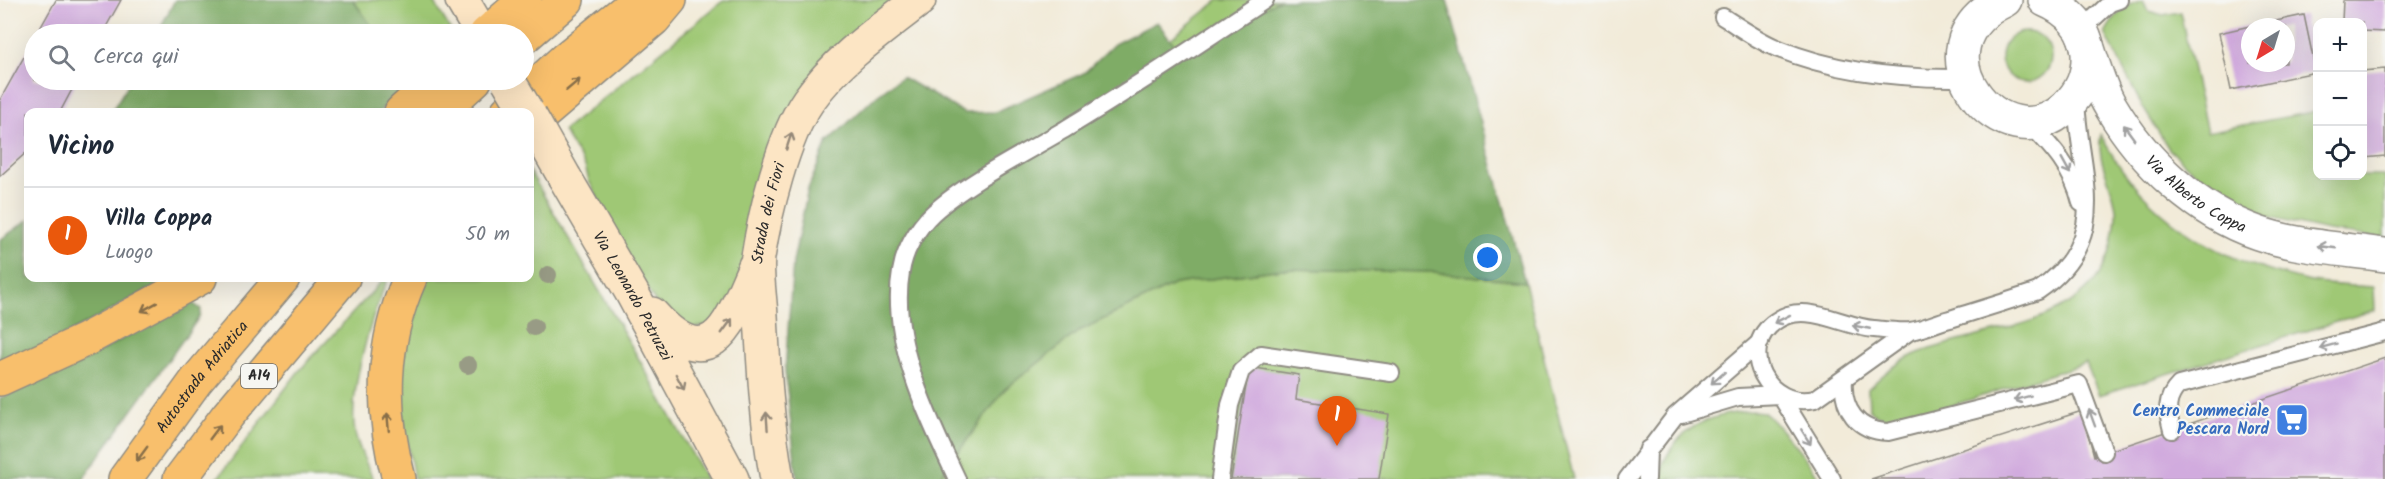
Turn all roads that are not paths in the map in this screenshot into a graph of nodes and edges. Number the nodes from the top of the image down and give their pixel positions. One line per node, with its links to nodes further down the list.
1 (462, 0): 12 (main road)
2 (525, 0): 13 (highway)
3 (567, 0): 14 (highway)
4 (638, 0): 17 (highway)
5 (670, 0): 27 (highway, one-way to 5)
6 (919, 0): 32 (main road, Strada dei Fiori, one-way to 6)
7 (1264, 0): 54 (lane)
8 (2119, 0): 15 (lane)
9 (1996, 2): 16 (street)
10 (2052, 2): 15 (street)
11 (1723, 17): 16 (lane)
12 (478, 24)
13 (496, 24)
14 (534, 28)
15 (2082, 32): 22 (street); 31 (street, Via Alberto Coppa, one-way to 15)
16 (1965, 78): 28 (street)
17 (534, 87)
18 (425, 90): 23 (highway)
19 (464, 90): 24 (highway)
20 (514, 90): 26 (main road, Via Leonardo Petruzzi, bridge)
21 (531, 90): 25 (highway)
22 (2076, 98): 28 (street); 30 (lane)
23 (405, 108)
24 (444, 108)
25 (511, 108)
26 (524, 108)
27 (534, 122)
28 (2028, 122): 30 (lane, one-way to 30)
29 (534, 124): 37 (main road, Via Leonardo Petruzzi, bridge)
30 (2086, 226): 38 (lane)
31 (2385, 255)
32 (758, 259): 37 (main road, one-way to 32); 53 (main road, Strada dei Fiori, one-way to 32)
33 (193, 282): 42 (highway, one-way to 42)
34 (281, 282): 49 (highway, Autostrada Adriatica / A14, one-way to 49)
35 (340, 282): 50 (highway, A14, one-way to 35)
36 (409, 282): 51 (highway, one-way to 36)
37 (632, 293): 52 (main road, Via Leonardo Petruzzi, one-way to 52)
38 (1910, 331): 40 (lane, one-way to 40); 43 (lane)
39 (2385, 332): 46 (lane, one-way to 46)
40 (1760, 342): 44 (lane); 45 (lane, one-way to 45)
41 (1391, 373): 55 (lane)
42 (0, 379)
43 (1844, 380): 44 (lane); 48 (lane, one-way to 43)
44 (1780, 395): 45 (lane); 58 (lane, one-way to 58)
45 (1676, 416): 47 (lane)
46 (2172, 430)
47 (1648, 448): 56 (lane); 57 (lane)
48 (2104, 452)
49 (125, 479)
50 (180, 479)
51 (399, 479)
52 (732, 479)
53 (777, 479)
54 (957, 479)
55 (1220, 479)
56 (1627, 479)
57 (1647, 479)
58 (1832, 479)

